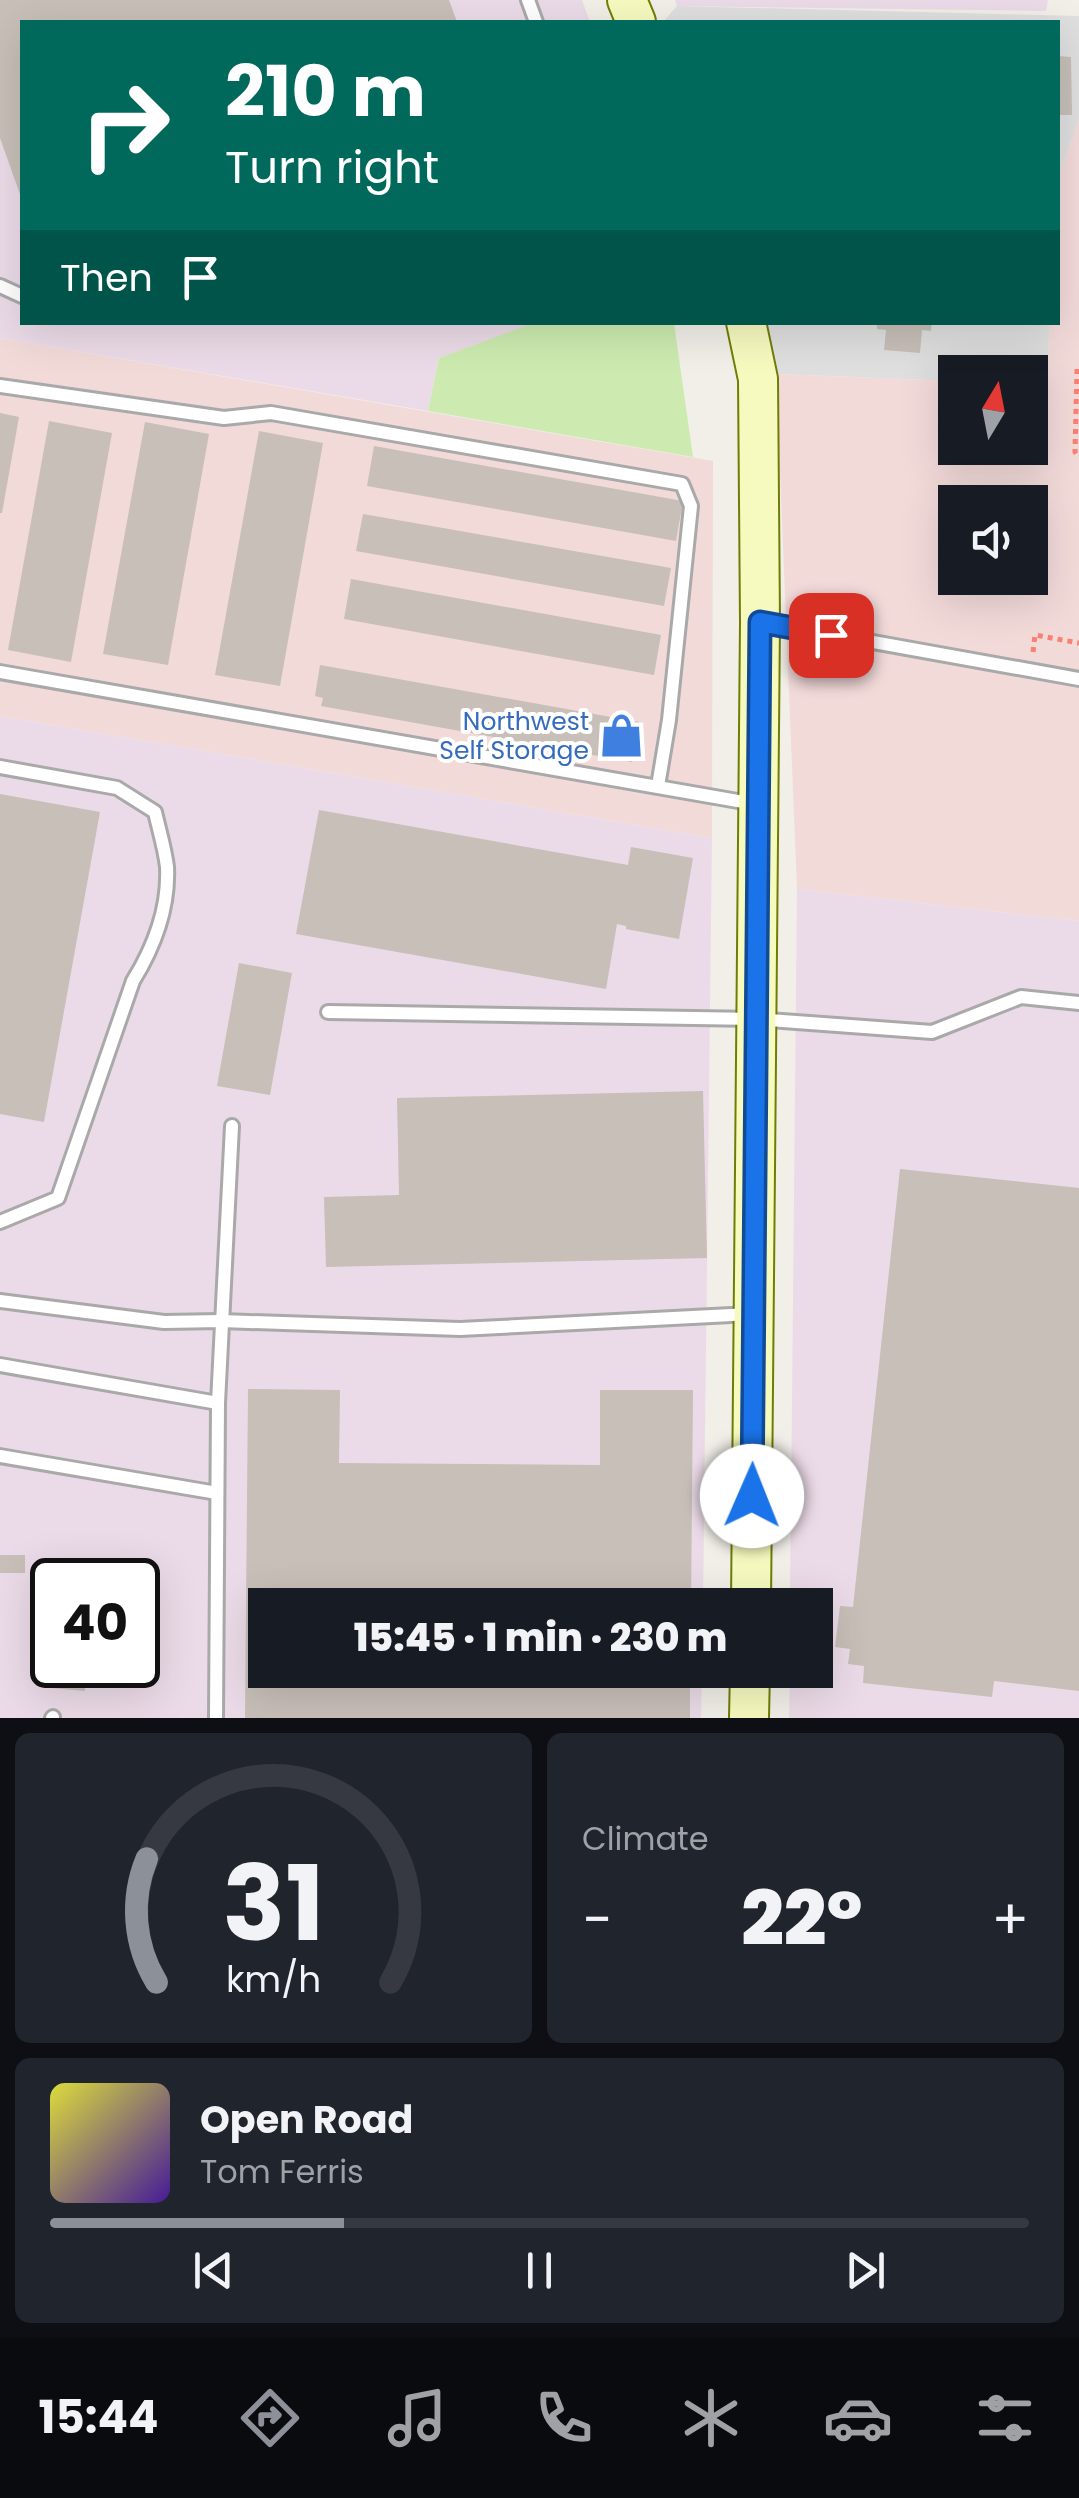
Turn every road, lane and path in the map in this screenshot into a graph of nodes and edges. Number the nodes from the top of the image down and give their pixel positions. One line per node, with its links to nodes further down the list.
1 (747, 325): 5 (street)
2 (1077, 369): 4 (path)
3 (0, 386): 11 (lane)
4 (1079, 457)
5 (760, 622): 9 (lane); 12 (street)
6 (1079, 642): 7 (path)
7 (1032, 658)
8 (0, 672): 11 (lane)
9 (1079, 679)
10 (0, 766): 17 (lane)
11 (658, 786): 12 (lane)
12 (758, 805): 15 (street)
13 (1079, 1003): 15 (lane)
14 (328, 1012): 15 (lane)
15 (756, 1020): 19 (street)
16 (232, 1126): 20 (lane)
17 (0, 1222)
18 (0, 1301): 20 (lane)
19 (755, 1314): 20 (lane); 25 (street)
20 (221, 1321): 22 (lane)
21 (0, 1366): 22 (lane)
22 (218, 1404): 24 (lane)
23 (0, 1456): 24 (lane)
24 (217, 1492): 27 (lane)
25 (751, 1588)
26 (750, 1688): 28 (street)
27 (216, 1718)
28 (749, 1718)

